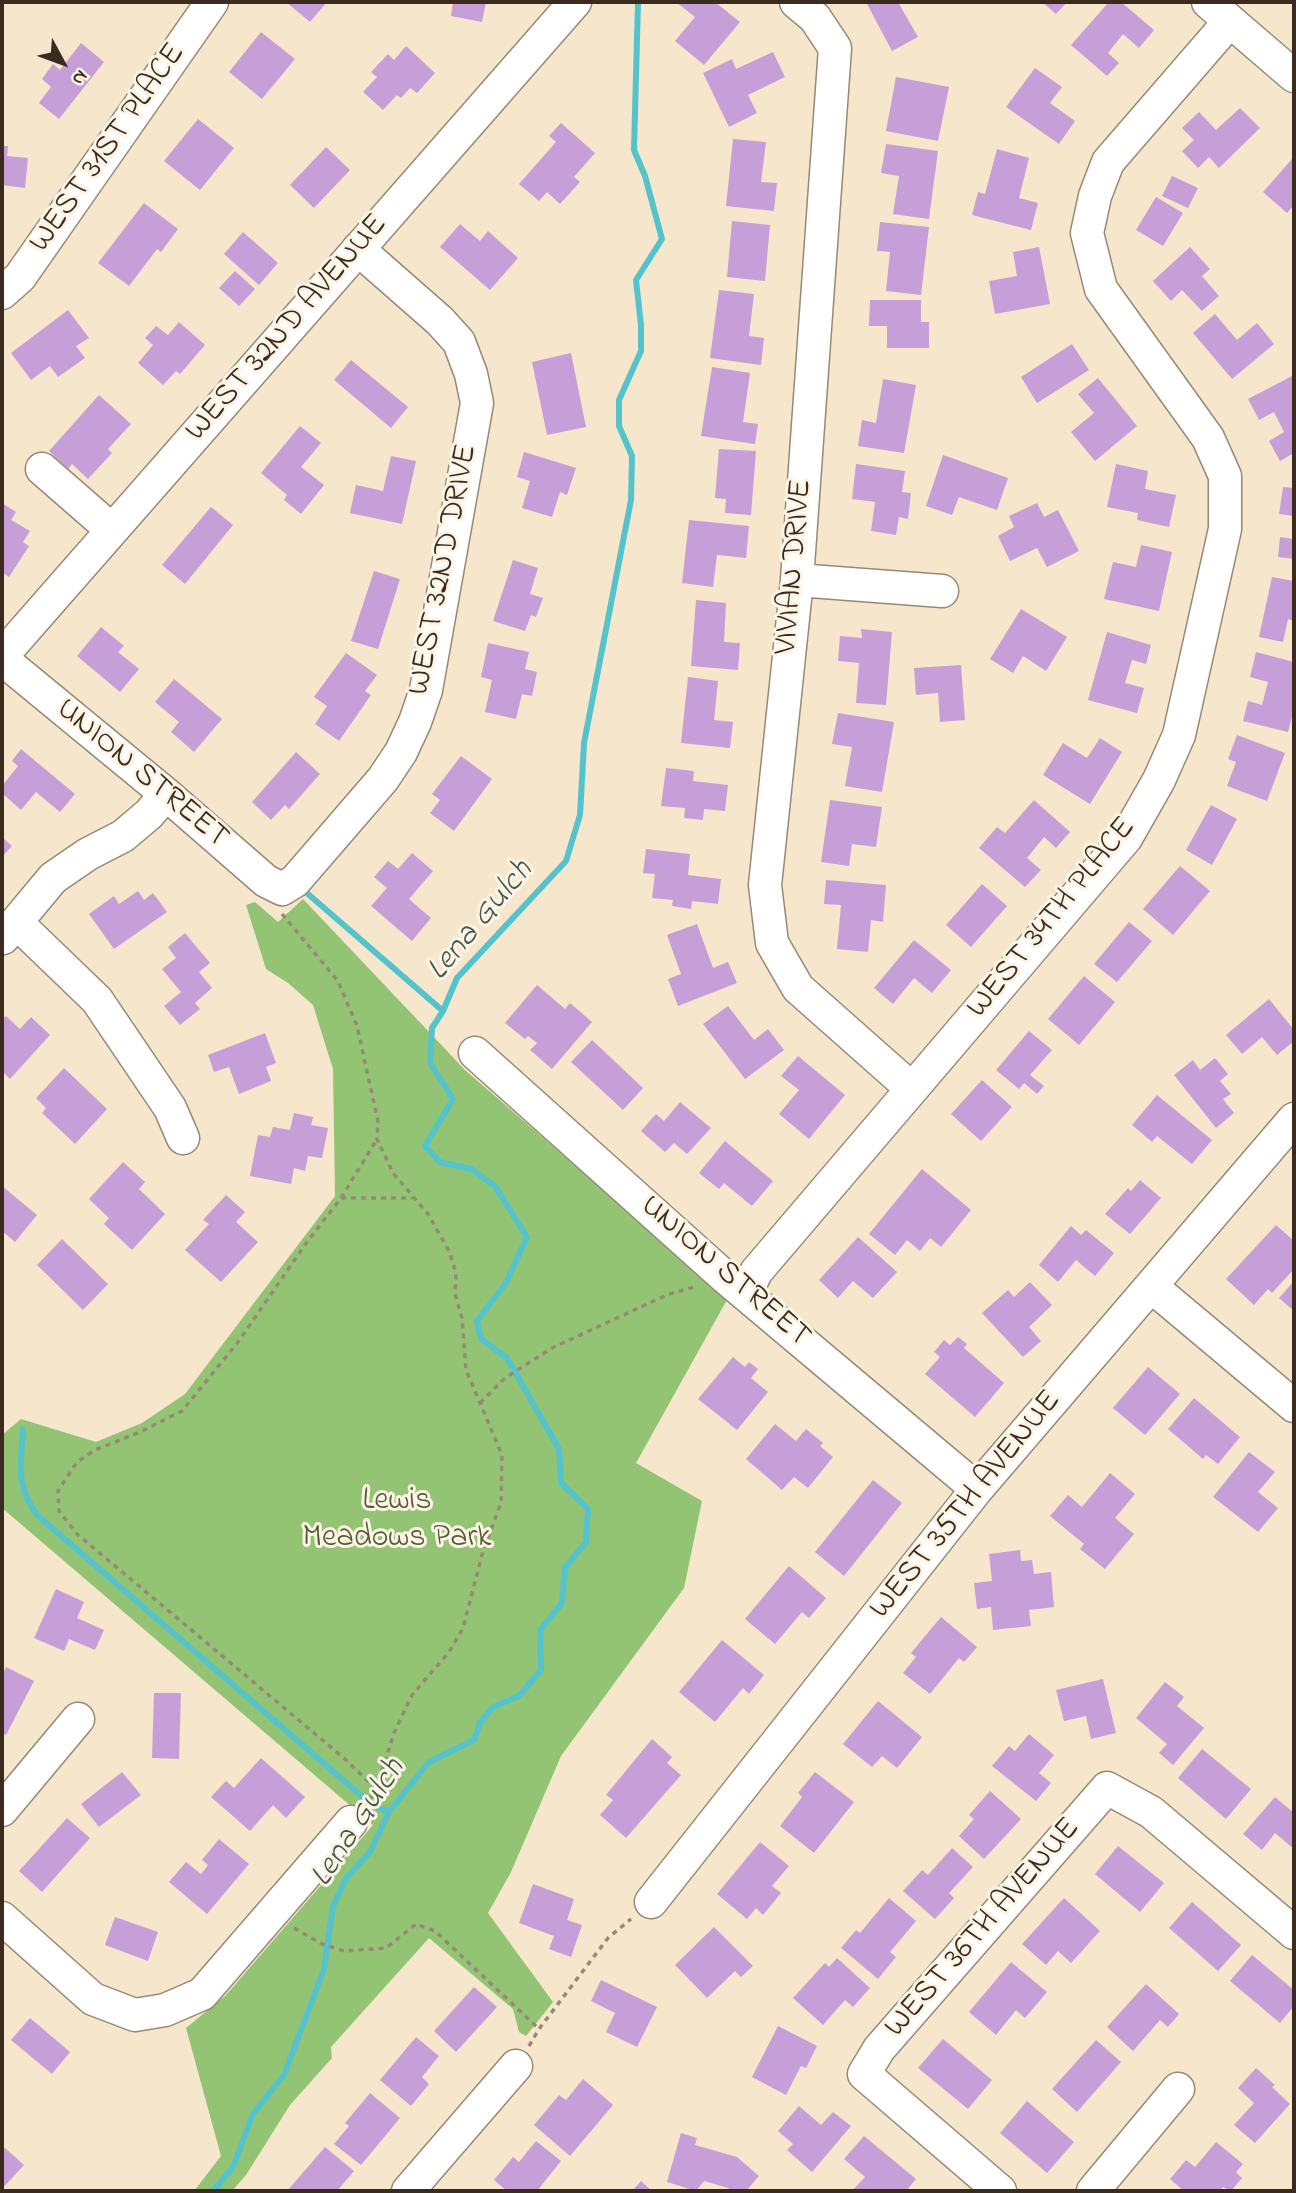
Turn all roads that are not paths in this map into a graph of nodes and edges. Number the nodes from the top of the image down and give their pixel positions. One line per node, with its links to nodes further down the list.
1 (212, 2): 7 (street, WEST 31ST PLACE)
2 (575, 2): 6 (street, WEST 32ND AVENUE)
3 (796, 2): 10 (street, VIVIAN DRIVE)
4 (1219, 11): 5 (street); 17 (street, WEST 34TH PLACE)
5 (1294, 76)
6 (358, 249): 9 (street, WEST 32ND AVENUE); 14 (street, WEST 32ND DRIVE)
7 (2, 293)
8 (42, 469): 9 (street)
9 (112, 530): 12 (street, WEST 32ND AVENUE)
10 (797, 580): 11 (street); 17 (street, VIVIAN DRIVE)
11 (942, 591)
12 (2, 657): 13 (street, UNION STREET)
13 (166, 794): 14 (street, UNION STREET); 15 (street)
14 (282, 889)
15 (9, 930): 19 (street)
16 (475, 1053): 20 (street, UNION STREET)
17 (912, 1089): 20 (street, WEST 34TH PLACE)
18 (1294, 1119): 21 (street, WEST 35TH AVENUE)
19 (183, 1138)
20 (736, 1286): 23 (street, UNION STREET)
21 (1151, 1286): 22 (street); 23 (street, WEST 35TH AVENUE)
22 (1294, 1406)
23 (977, 1489): 27 (street, WEST 35TH AVENUE)
24 (78, 1719): 25 (street)
25 (2, 1810)
26 (358, 1814): 28 (street)
27 (651, 1902)
28 (2, 1918)
29 (1294, 1933): 33 (street, WEST 36TH AVENUE)
30 (516, 2066): 32 (street)
31 (1178, 2090): 34 (street)
32 (408, 2191)
33 (1000, 2191)
34 (1093, 2191)

